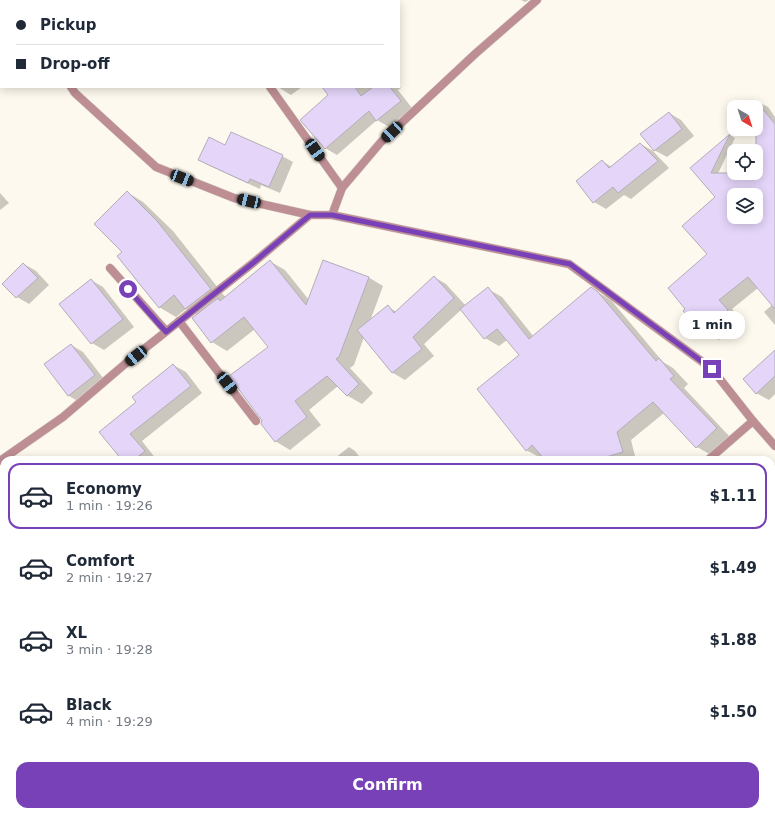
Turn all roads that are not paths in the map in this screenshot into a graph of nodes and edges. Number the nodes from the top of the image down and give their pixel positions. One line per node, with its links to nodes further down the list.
1 (537, 0): 4 (street)
2 (72, 88): 5 (street)
3 (271, 88): 4 (street)
4 (342, 188): 6 (street)
5 (310, 215): 6 (street); 8 (street)
6 (332, 215): 11 (street)
7 (110, 268): 9 (street)
8 (179, 321): 9 (street); 10 (street)
9 (166, 332): 13 (street)
10 (256, 420)
11 (753, 421): 12 (street); 14 (street)
12 (775, 446)
13 (7, 456)
14 (713, 456)

